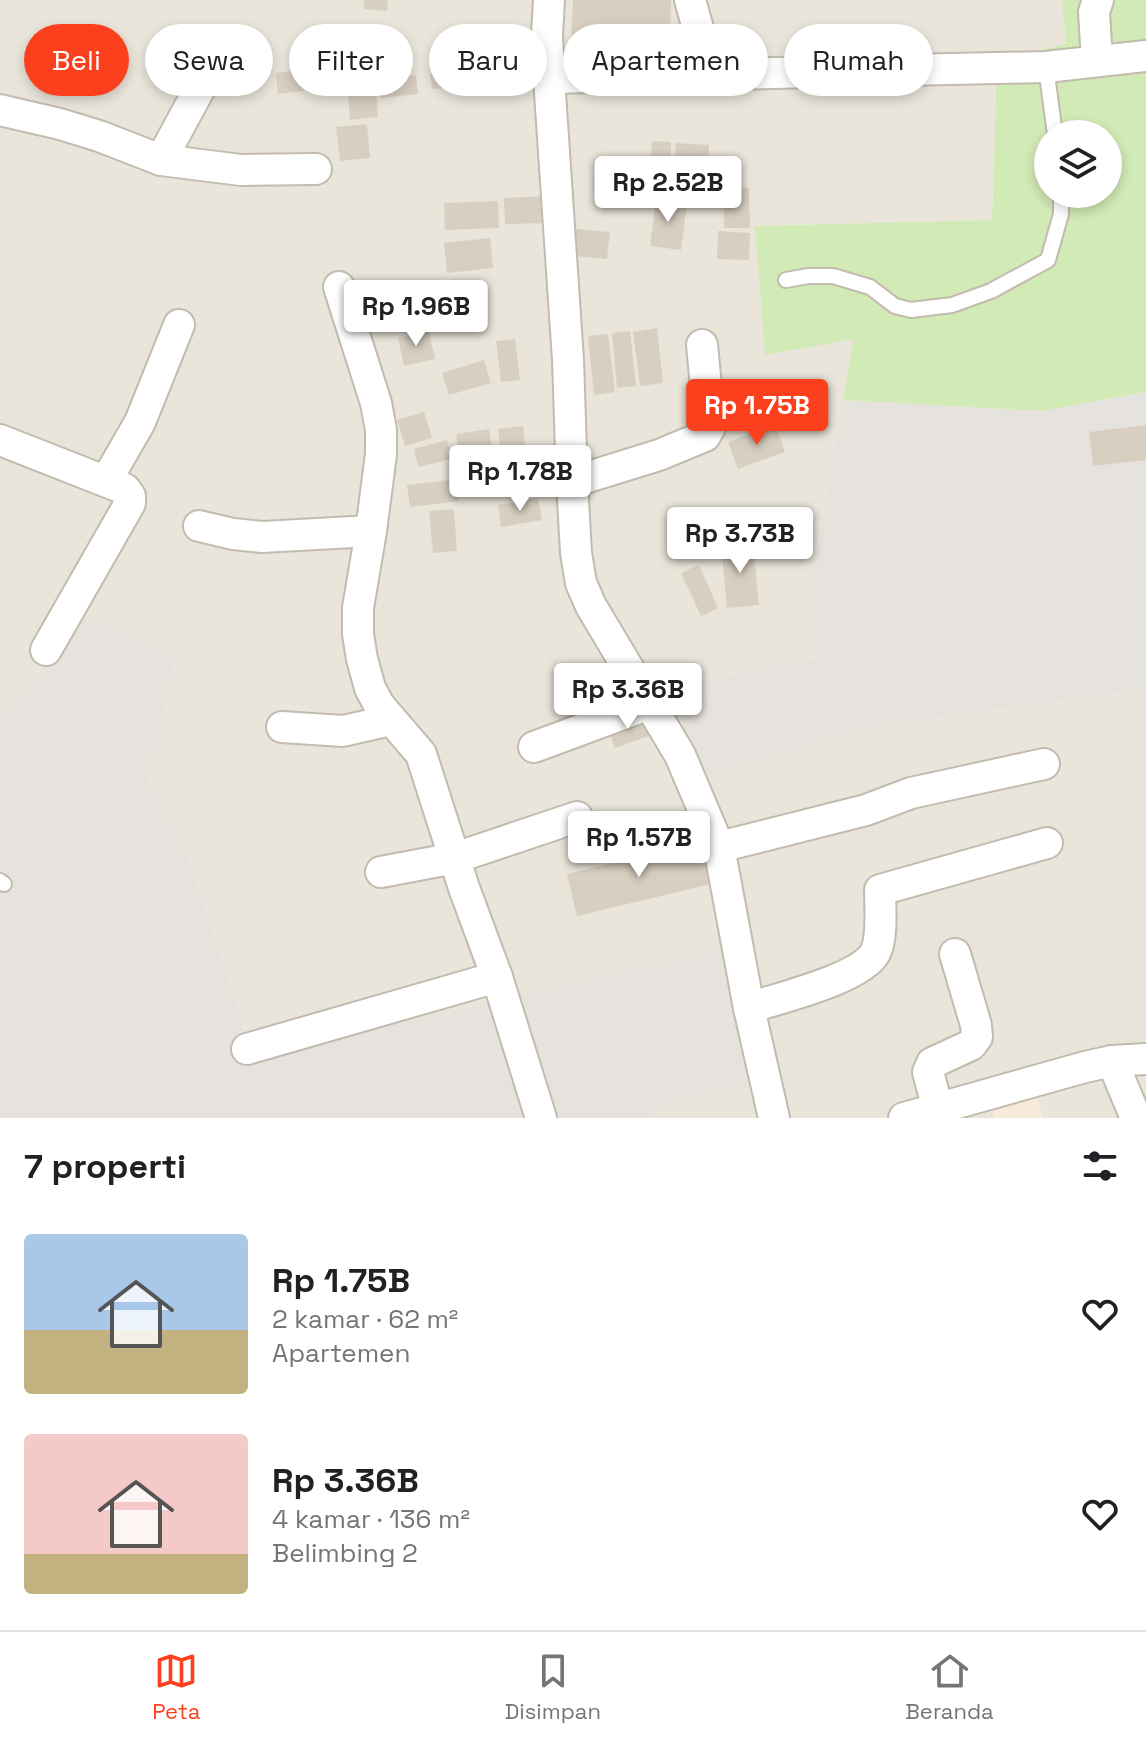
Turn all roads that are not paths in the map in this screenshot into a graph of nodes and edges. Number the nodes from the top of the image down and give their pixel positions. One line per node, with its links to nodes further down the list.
1 (549, 0): 9 (street)
2 (690, 0): 4 (street)
3 (1098, 0): 6 (street)
4 (697, 24)
5 (1146, 56): 6 (street)
6 (1097, 61): 7 (street)
7 (1046, 67): 8 (street); 13 (lane)
8 (768, 73)
9 (549, 78): 10 (street); 23 (street)
10 (563, 78)
11 (196, 96): 14 (street)
12 (0, 110): 14 (street)
13 (1053, 120)
14 (161, 160): 15 (street)
15 (316, 169)
16 (1061, 208): 17 (lane)
17 (786, 280)
18 (339, 287): 25 (street)
19 (179, 325): 22 (street)
20 (702, 345): 23 (street)
21 (0, 440): 22 (street)
22 (106, 481): 26 (street)
23 (572, 482): 27 (street)
24 (199, 526): 25 (street)
25 (371, 531): 28 (street)
26 (46, 650)
27 (650, 704): 30 (street); 34 (street)
28 (391, 720): 29 (street); 35 (street)
29 (282, 727)
30 (534, 747)
31 (1044, 764): 34 (street)
32 (577, 817): 35 (street)
33 (1047, 843): 39 (street)
34 (719, 847): 39 (street)
35 (455, 858): 36 (street); 38 (street)
36 (381, 872)
37 (955, 954): 43 (street)
38 (497, 977): 40 (street); 44 (street)
39 (749, 1008): 45 (street)
40 (247, 1049)
41 (1146, 1059): 42 (street)
42 (1112, 1061): 43 (street); 47 (street)
43 (938, 1109): 46 (street)
44 (541, 1118)
45 (774, 1118)
46 (904, 1118)
47 (1136, 1118)

